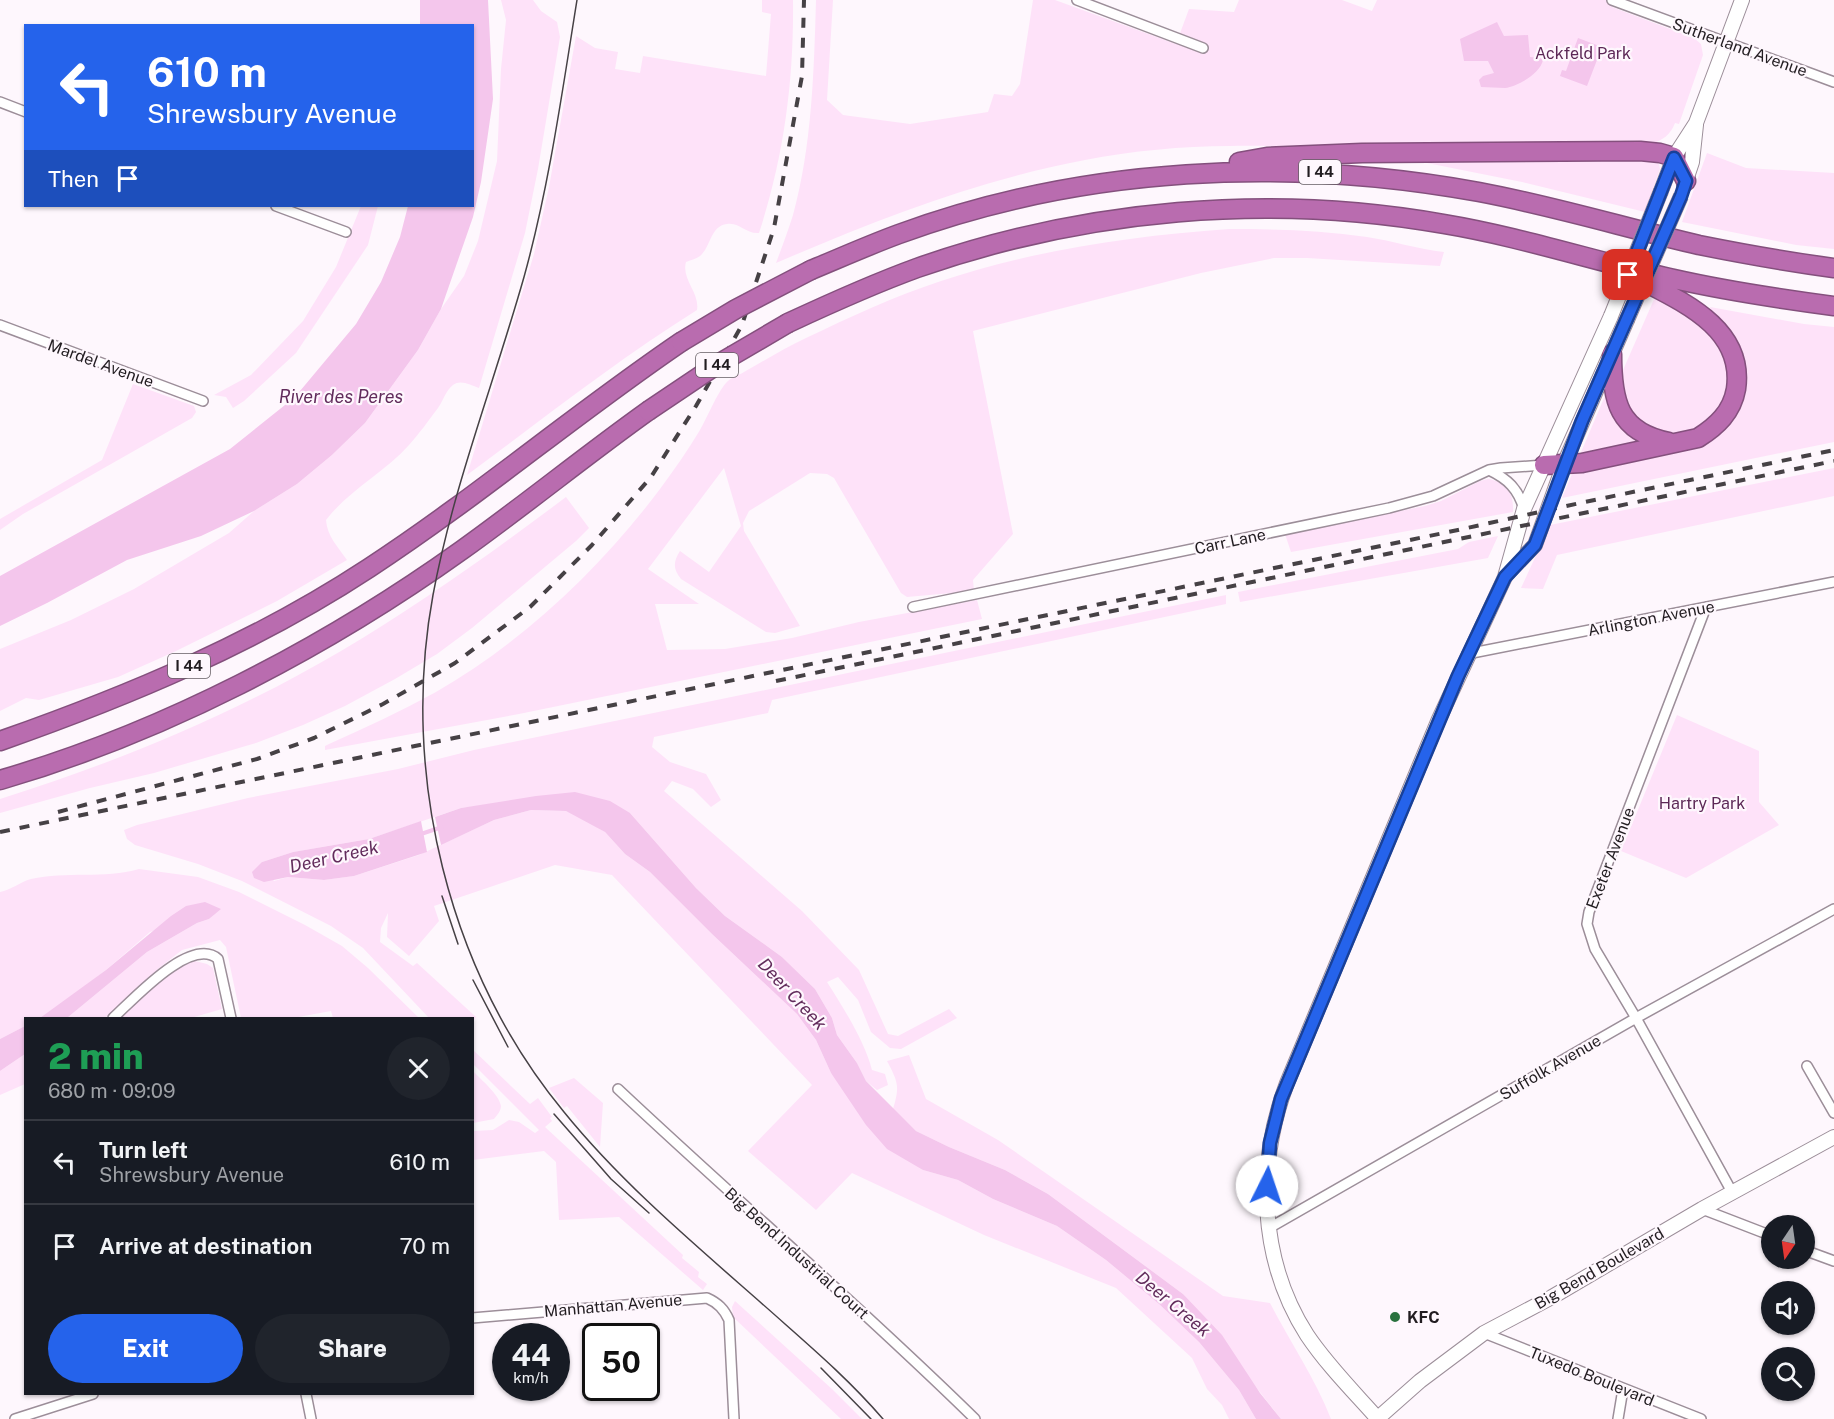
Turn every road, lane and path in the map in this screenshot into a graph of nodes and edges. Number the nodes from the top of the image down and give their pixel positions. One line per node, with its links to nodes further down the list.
1 (1077, 0): 5 (street)
2 (1612, 0): 4 (street, Sutherland Avenue)
3 (1742, 0): 4 (main road)
4 (1727, 42): 6 (street, Sutherland Avenue); 9 (main road)
5 (1203, 48)
6 (1834, 82)
7 (0, 102): 8 (street)
8 (24, 111)
9 (1696, 123): 10 (main road); 12 (main road)
10 (1674, 158): 11 (highway); 12 (highway); 23 (main road, bridge)
11 (1171, 175): 16 (highway, I 44); 31 (highway, I 44, bridge)
12 (1683, 188): 19 (main road, bridge)
13 (279, 207): 14 (street)
14 (346, 232)
15 (1610, 263): 17 (highway, I 44); 21 (highway); 32 (highway, I 44, bridge)
16 (1834, 268)
17 (1834, 306)
18 (0, 325): 20 (street, Mardel Avenue)
19 (1612, 354): 21 (highway); 22 (main road)
20 (203, 401)
21 (1673, 443): 22 (highway)
22 (1564, 464): 23 (highway); 26 (main road)
23 (1544, 465): 24 (street, Carr Lane); 25 (main road)
24 (1489, 470): 25 (street); 28 (street, Carr Lane)
25 (1524, 509): 26 (main road)
26 (1505, 577): 30 (main road)
27 (1834, 582): 29 (street, Arlington Avenue)
28 (913, 607)
29 (1706, 607): 30 (street, Arlington Avenue); 36 (street, Exeter Avenue)
30 (1467, 654): 43 (main road)
31 (0, 741)
32 (0, 780)
33 (1834, 909): 36 (street, Suffolk Avenue)
34 (113, 1017): 35 (street)
35 (231, 1017)
36 (1636, 1018): 41 (street, Exeter Avenue); 43 (street, Suffolk Avenue)
37 (1807, 1066): 39 (street)
38 (618, 1089): 55 (street, Big Bend Industrial Court)
39 (1834, 1113)
40 (1834, 1137): 41 (main road, Big Bend Boulevard)
41 (1732, 1192): 42 (main road, Big Bend Boulevard)
42 (1702, 1209): 44 (street); 48 (main road, Big Bend Boulevard)
43 (1269, 1228): 56 (main road)
44 (1761, 1232)
45 (1815, 1254): 46 (street)
46 (1834, 1261)
47 (474, 1318): 54 (street, Manhattan Avenue)
48 (1484, 1333): 49 (street, Tuxedo Boulevard); 56 (main road, Big Bend Boulevard)
49 (1623, 1389): 57 (street); 58 (street, Tuxedo Boulevard)
50 (90, 1395): 52 (street)
51 (306, 1395): 53 (street)
52 (15, 1419)
53 (311, 1419)
54 (734, 1419)
55 (975, 1419)
56 (1377, 1419)
57 (1618, 1419)
58 (1701, 1419)

